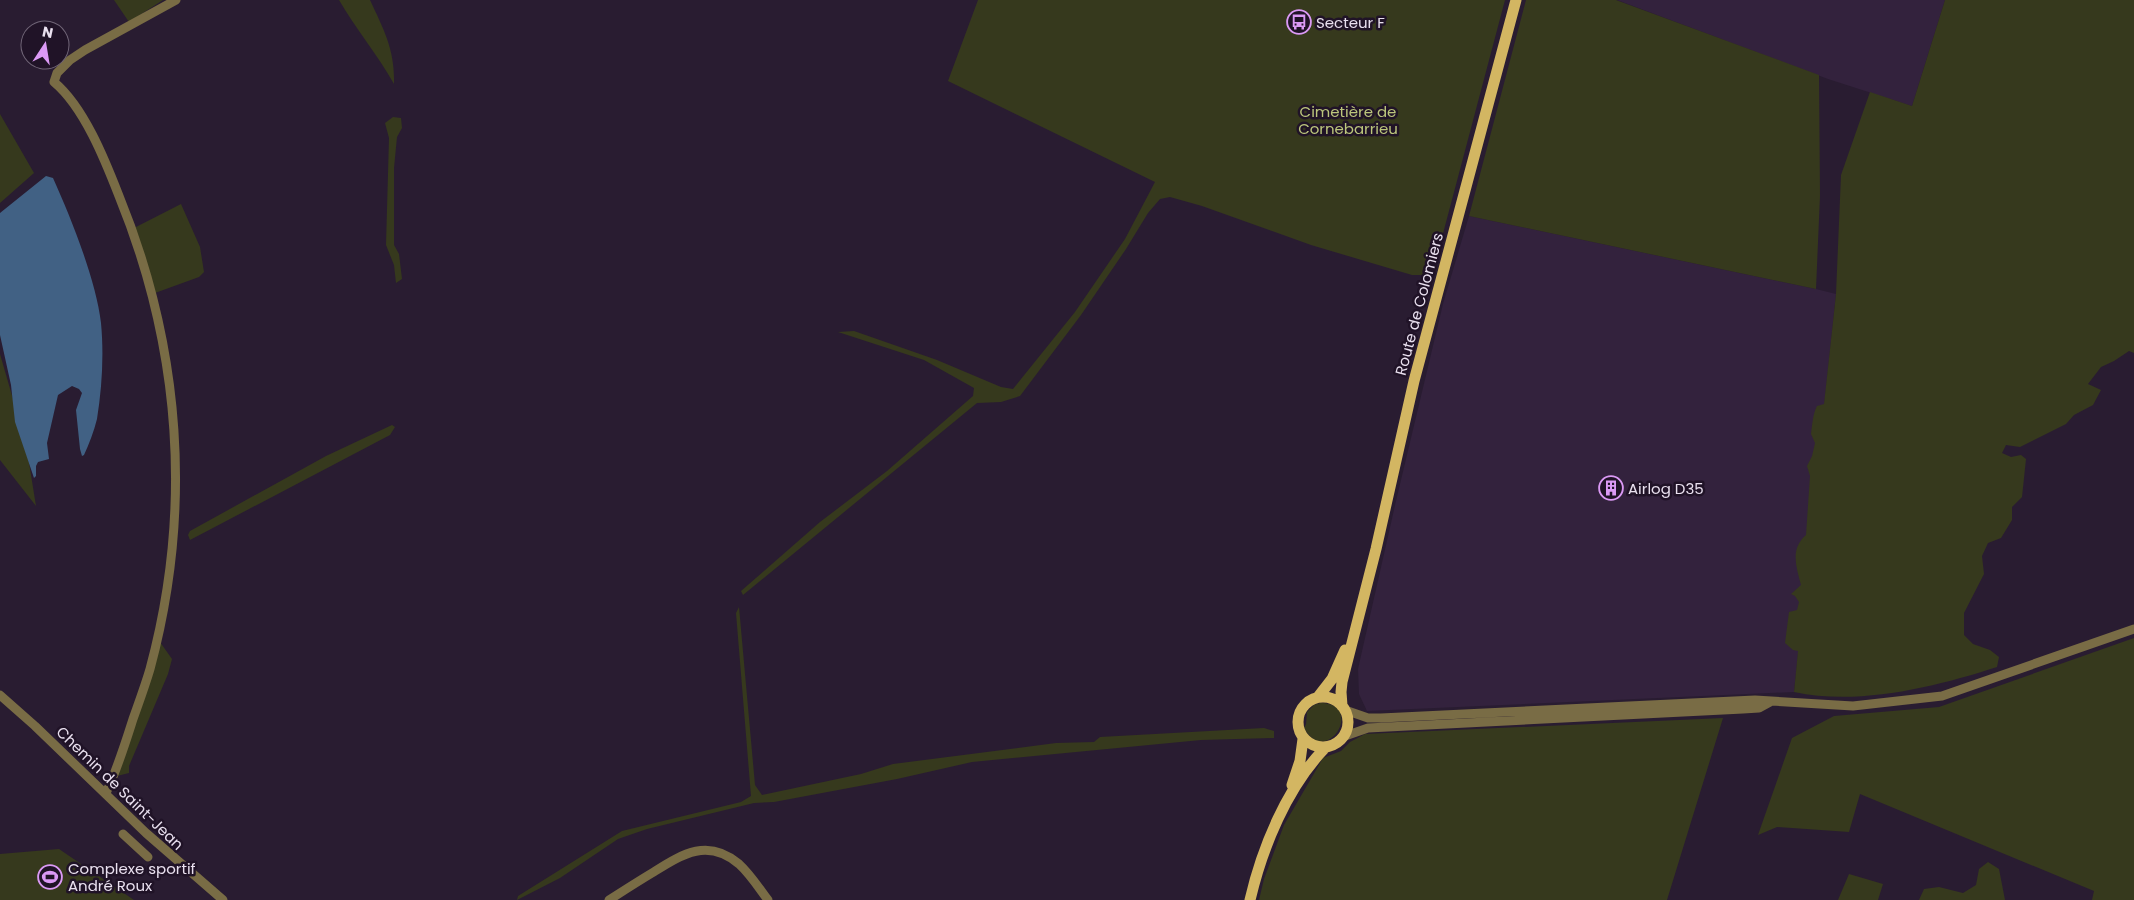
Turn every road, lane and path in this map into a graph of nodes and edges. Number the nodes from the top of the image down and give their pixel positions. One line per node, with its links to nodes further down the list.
1 (176, 0): 12 (street)
2 (1516, 0): 3 (main road, Route de Colomiers)
3 (1359, 618): 6 (main road, Route de Colomiers); 8 (main road, Route de Colomiers)
4 (2134, 629): 7 (street)
5 (0, 695): 12 (street, Chemin de Saint-Jean)
6 (1318, 697): 8 (main road); 10 (main road)
7 (1770, 702): 8 (street); 9 (street)
8 (1344, 708): 9 (main road)
9 (1344, 736): 11 (main road)
10 (1303, 739): 11 (main road); 13 (main road)
11 (1325, 748): 13 (main road)
12 (106, 793): 14 (street, Chemin de Saint-Jean)
13 (1286, 804): 21 (main road)
14 (146, 833): 16 (street); 18 (street, Chemin de Saint-Jean)
15 (123, 834): 16 (street)
16 (136, 846): 17 (street)
17 (148, 857)
18 (223, 900)
19 (609, 900): 20 (street)
20 (768, 900)
21 (1250, 900)

